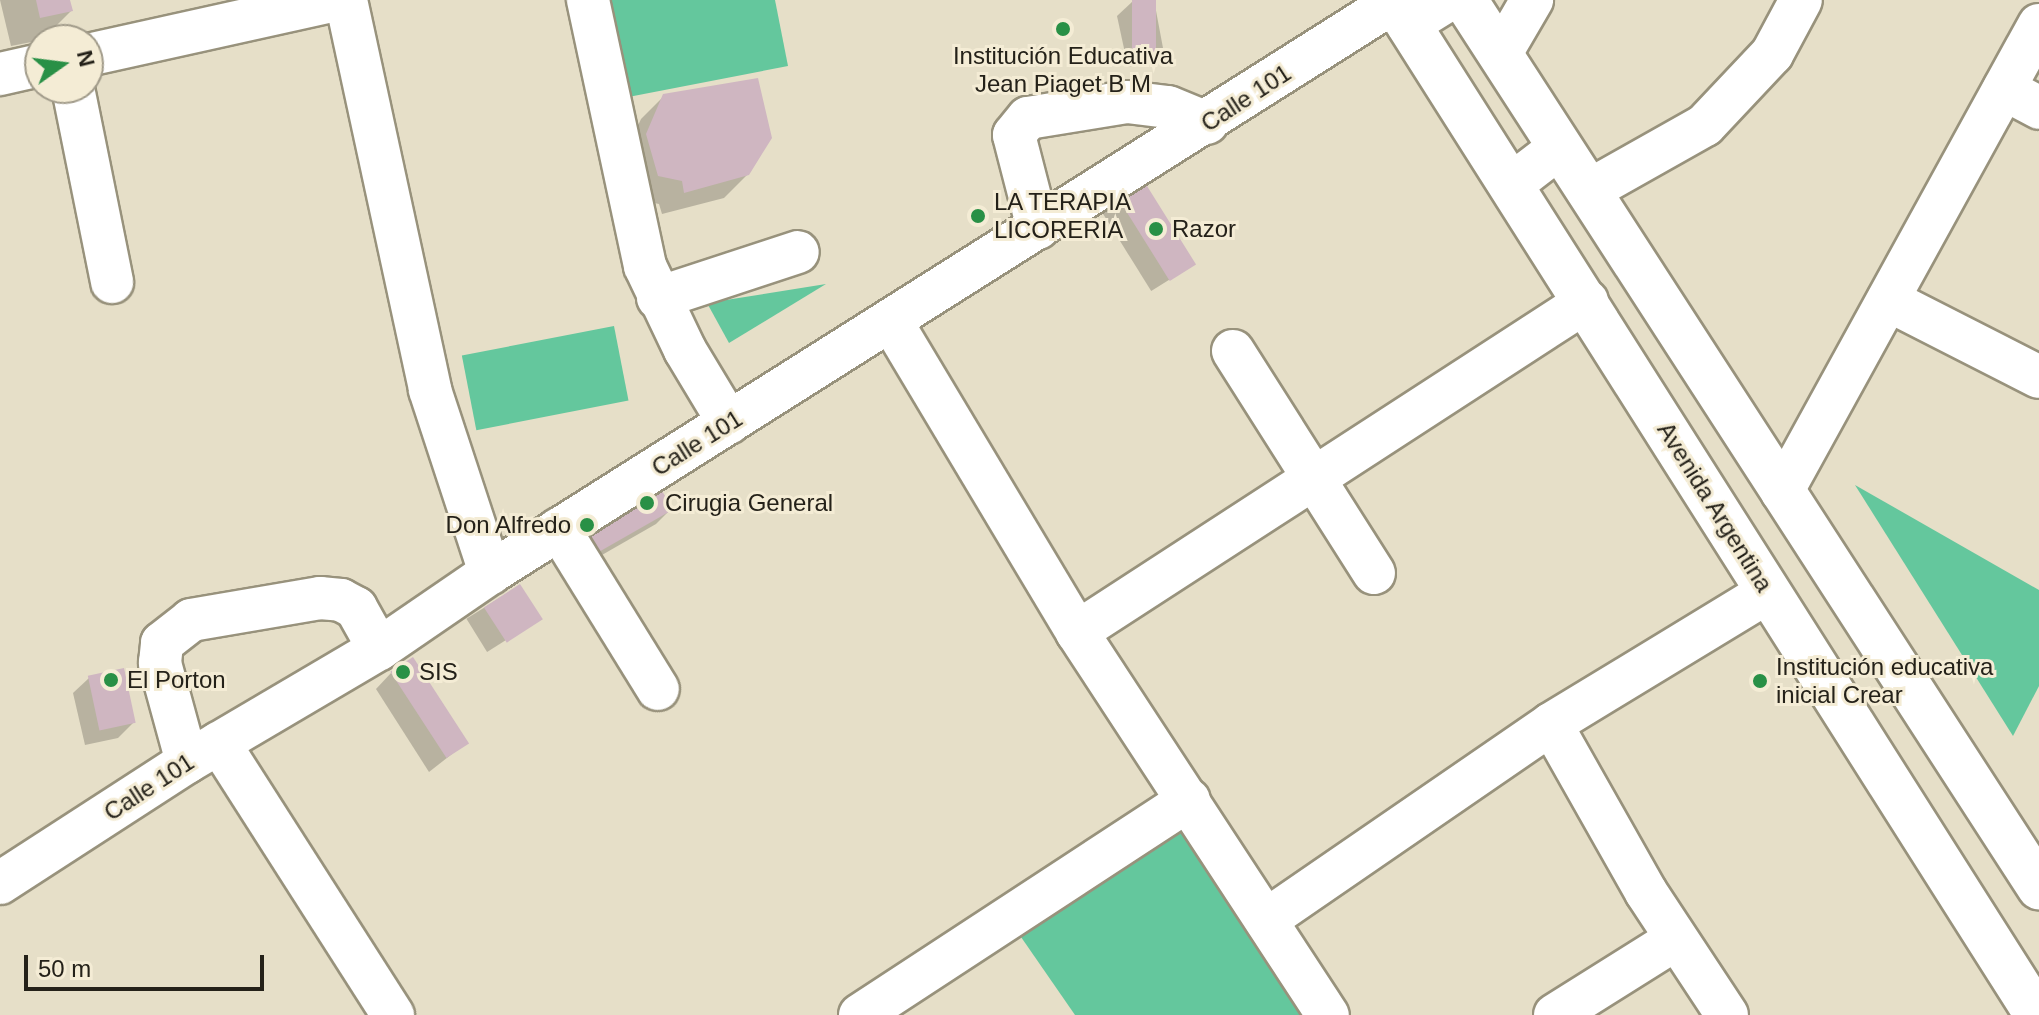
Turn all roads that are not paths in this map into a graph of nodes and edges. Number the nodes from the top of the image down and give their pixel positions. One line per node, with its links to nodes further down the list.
1 (336, 0): 10 (street)
2 (346, 0): 33 (street)
3 (588, 0): 23 (street)
4 (1448, 0): 8 (street, Calle 101)
5 (1465, 0): 11 (main road)
6 (1532, 0): 11 (street)
7 (1801, 0): 19 (street)
8 (1398, 9): 16 (street, Calle 101); 18 (main road, Avenida Argentina)
9 (2039, 25): 14 (street)
10 (104, 51)
11 (1500, 55): 17 (main road)
12 (24, 69): 13 (street)
13 (0, 74)
14 (2021, 98): 24 (street)
15 (76, 104): 22 (street)
16 (1207, 123): 20 (street, Calle 101); 20 (street)
17 (1560, 147): 18 (street); 19 (main road)
18 (1512, 184): 25 (main road, Avenida Argentina)
19 (1588, 191): 31 (main road)
20 (1038, 228): 26 (street, Calle 101)
21 (798, 252): 23 (street)
22 (112, 282)
23 (658, 298): 29 (street)
24 (1888, 300): 28 (street); 31 (street)
25 (1587, 301): 30 (street); 35 (main road, Avenida Argentina)
26 (891, 321): 29 (street, Calle 101); 36 (street)
27 (1233, 351): 30 (street)
28 (2039, 377)
29 (729, 423): 32 (street, Calle 101)
30 (1314, 483): 34 (street); 36 (street)
31 (1782, 492): 43 (main road)
32 (559, 529): 33 (street, Calle 101); 38 (street)
33 (490, 573): 37 (street, Calle 101)
34 (1374, 573)
35 (1768, 592): 39 (street); 51 (main road, Avenida Argentina)
36 (1077, 632): 41 (street)
37 (379, 649): 40 (street, Calle 101); 40 (street)
38 (658, 689)
39 (1551, 724): 44 (street); 45 (street)
40 (203, 753): 42 (street, Calle 101); 46 (street)
41 (1189, 800): 44 (street); 47 (street)
42 (6, 867)
43 (2039, 887)
44 (1266, 920): 48 (street)
45 (1676, 939): 49 (street); 50 (street)
46 (393, 1015)
47 (860, 1015)
48 (1328, 1015)
49 (1555, 1015)
50 (1727, 1015)
51 (2037, 1015)

